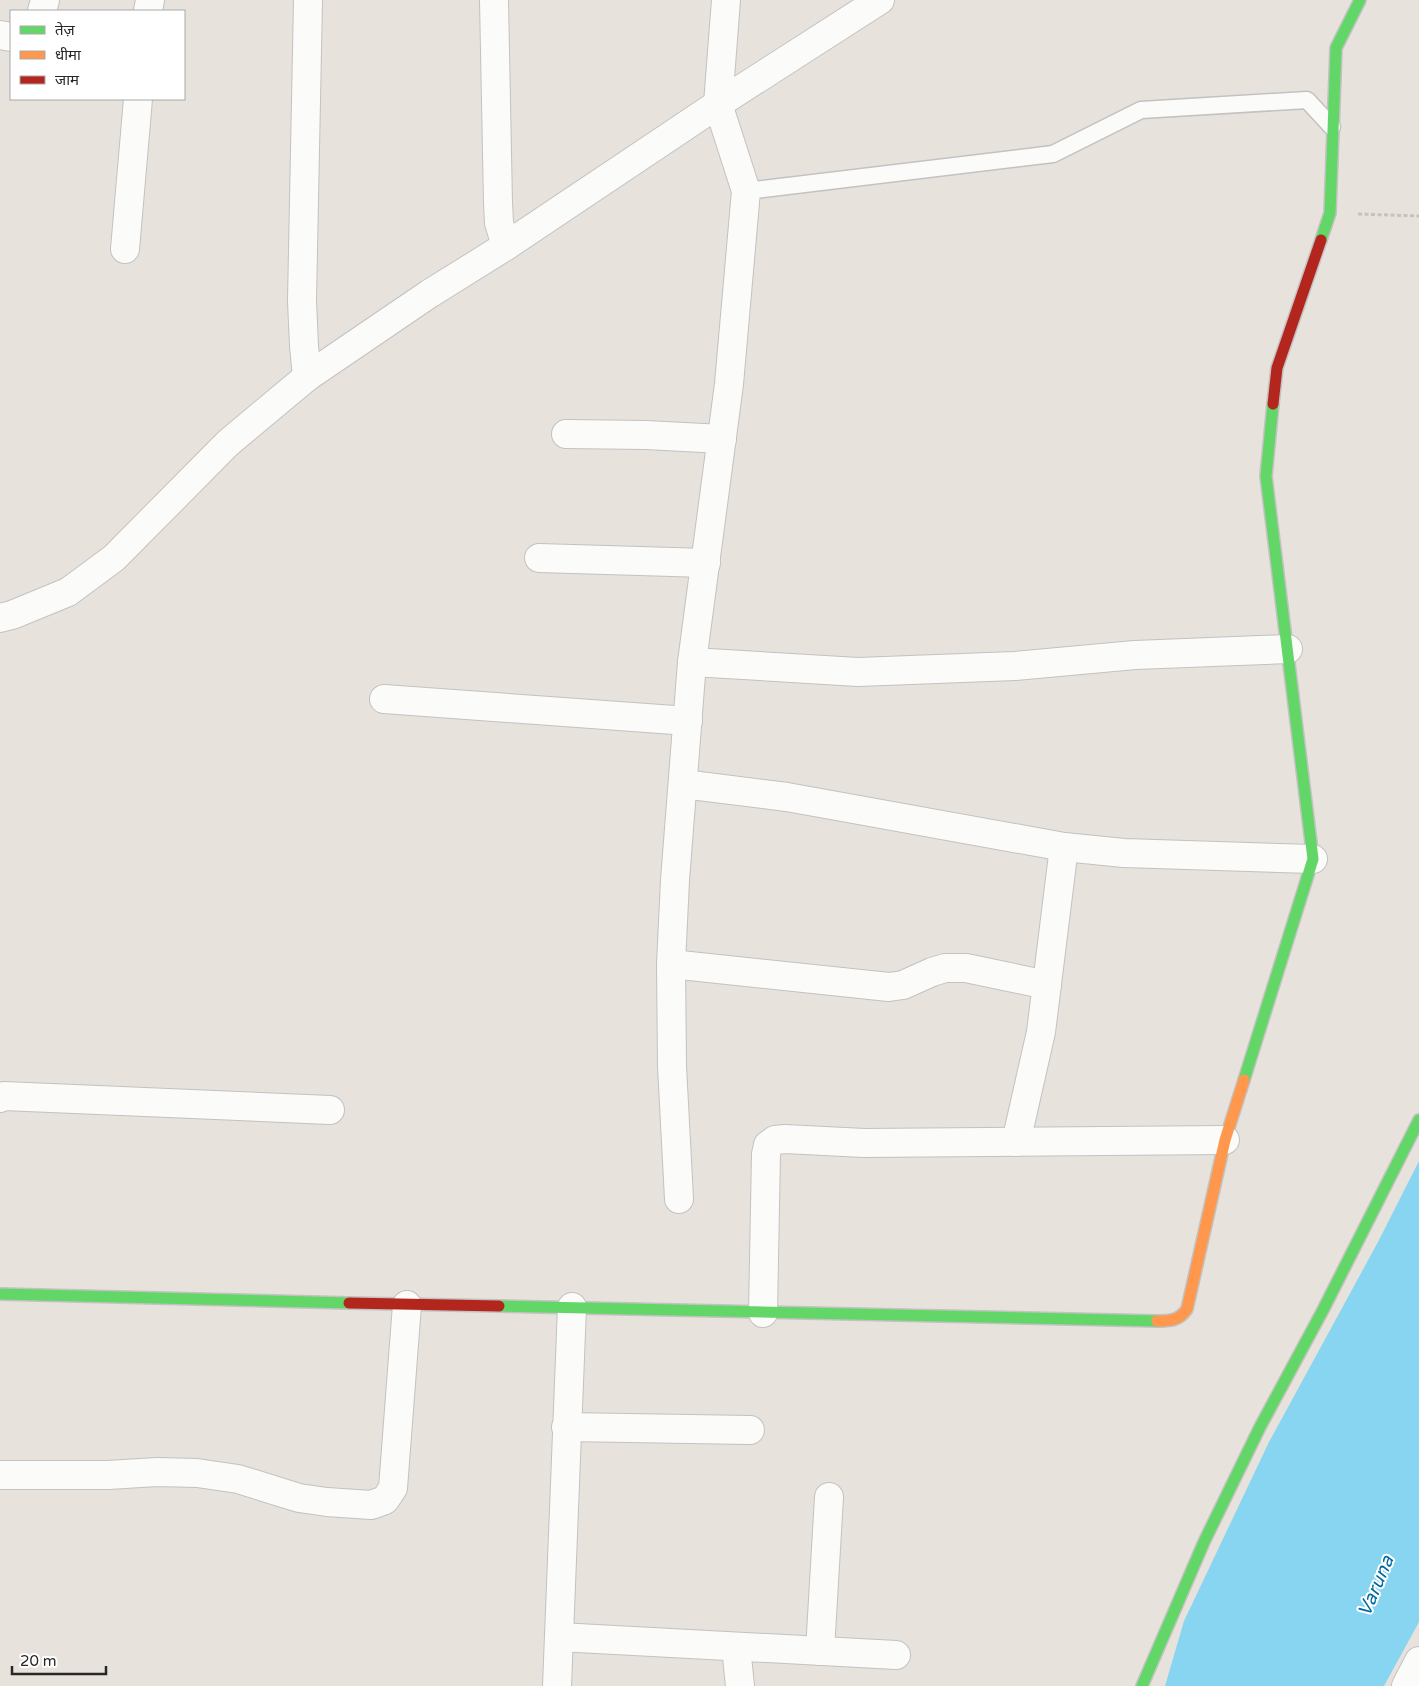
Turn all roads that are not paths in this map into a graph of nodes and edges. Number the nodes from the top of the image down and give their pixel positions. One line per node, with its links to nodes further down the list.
1 (308, 0): 12 (street)
2 (494, 0): 10 (street)
3 (726, 0): 7 (street)
4 (880, 0): 7 (street)
5 (1360, 0): 8 (street)
6 (138, 100): 11 (street)
7 (718, 104): 9 (street); 10 (street)
8 (1332, 127): 9 (lane); 18 (street)
9 (746, 191): 14 (street)
10 (506, 246): 12 (street)
11 (125, 249)
12 (307, 377): 17 (street)
13 (566, 434): 14 (street)
14 (722, 440): 16 (street)
15 (539, 558): 16 (street)
16 (706, 563): 19 (street)
17 (0, 618)
18 (1288, 649): 19 (street); 24 (street)
19 (692, 662): 21 (street)
20 (384, 699): 21 (street)
21 (688, 721): 22 (street)
22 (683, 784): 23 (street); 25 (street)
23 (1064, 847): 24 (street); 26 (street)
24 (1313, 859): 30 (street)
25 (671, 964): 26 (street); 32 (street)
26 (1047, 985): 31 (street)
27 (0, 1098): 28 (street)
28 (330, 1110)
29 (1419, 1120): 48 (street)
30 (1225, 1140): 31 (street); 36 (street)
31 (1016, 1142): 36 (street)
32 (679, 1199)
33 (0, 1294): 34 (street)
34 (407, 1305): 35 (street); 39 (street)
35 (572, 1307): 36 (street); 37 (street)
36 (763, 1313)
37 (566, 1426): 38 (street); 41 (street)
38 (750, 1430)
39 (0, 1475)
40 (829, 1497): 43 (street)
41 (559, 1637): 42 (street); 46 (street)
42 (736, 1646): 43 (street); 47 (street)
43 (820, 1651): 44 (street)
44 (896, 1655)
45 (1419, 1661): 49 (street)
46 (557, 1686)
47 (740, 1686)
48 (1142, 1686)
49 (1406, 1686)

